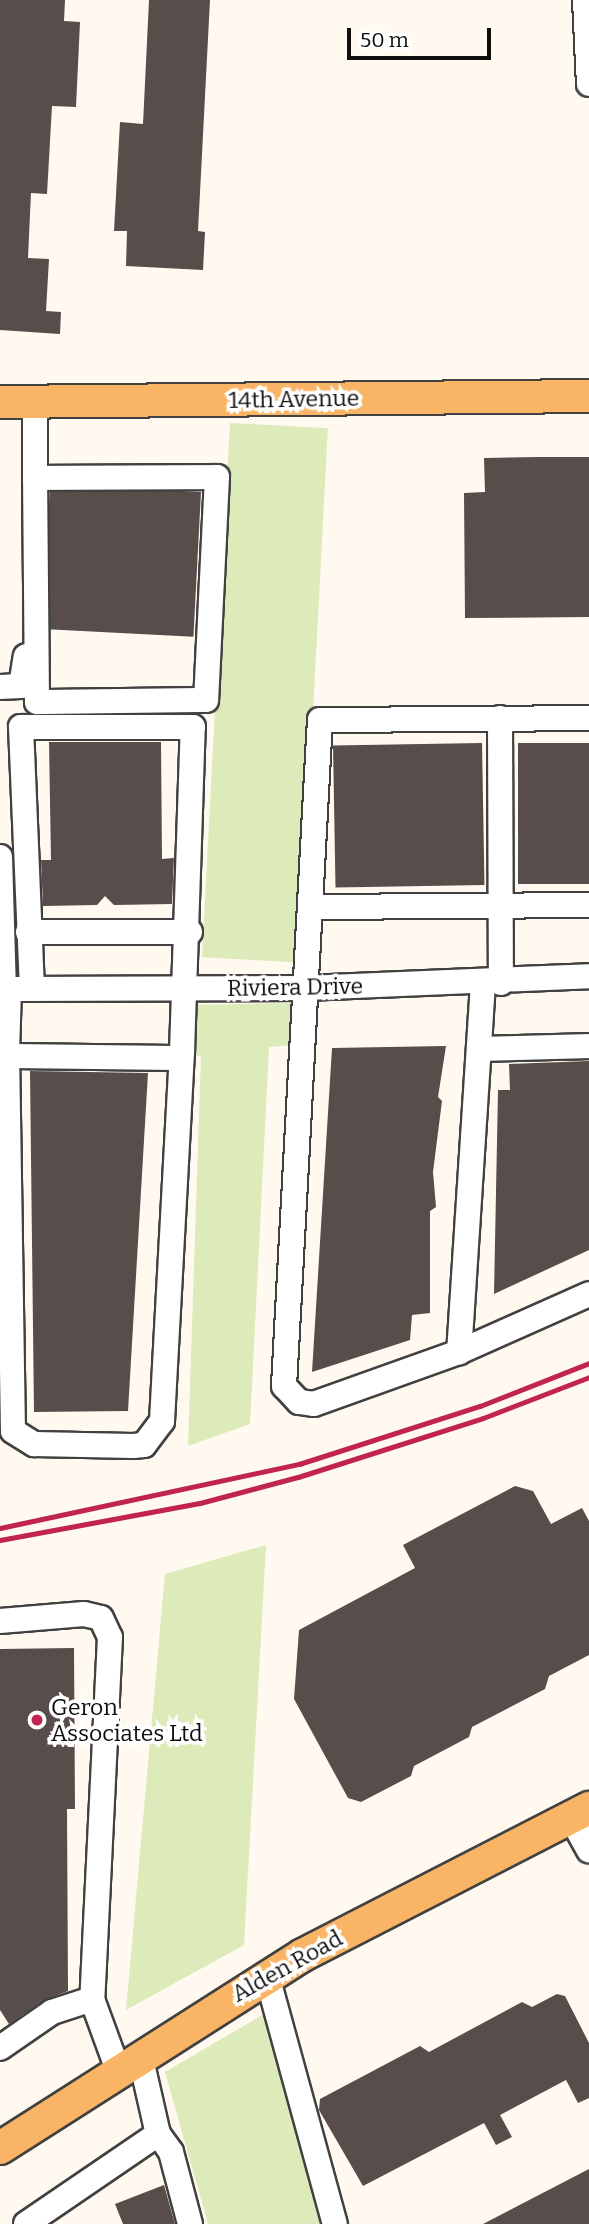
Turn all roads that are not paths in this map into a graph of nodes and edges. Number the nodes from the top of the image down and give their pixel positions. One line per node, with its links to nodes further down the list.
1 (585, 0): 2 (street)
2 (589, 84)
3 (589, 396): 5 (main road, 14th Avenue)
4 (0, 402): 5 (main road, 14th Avenue)
5 (35, 402): 6 (street)
6 (29, 479): 6 (street); 7 (street)
7 (0, 687)
8 (500, 718): 9 (street); 12 (street); 13 (street)
9 (589, 718)
10 (0, 857): 16 (street)
11 (589, 905): 12 (street)
12 (501, 906): 13 (street); 18 (street)
13 (311, 907): 20 (street)
14 (28, 932): 15 (street); 15 (street); 21 (street)
15 (190, 932): 19 (street)
16 (1, 937): 21 (street)
17 (589, 976): 18 (street, Riviera Drive)
18 (492, 983): 20 (street, Riviera Drive); 23 (street)
19 (185, 988): 20 (street, Riviera Drive); 21 (street, Riviera Drive); 25 (street)
20 (306, 988): 27 (street)
21 (11, 989): 24 (street)
22 (589, 1046): 23 (street)
23 (482, 1049): 27 (street)
24 (8, 1051): 25 (street); 25 (street)
25 (182, 1052)
26 (589, 1294): 27 (street)
27 (459, 1352)
28 (0, 1620): 32 (street)
29 (580, 1813): 30 (street); 31 (main road, Alden Road)
30 (589, 1850)
31 (267, 1976): 34 (main road, Alden Road); 39 (street)
32 (92, 1998): 33 (street); 34 (street)
33 (0, 2048)
34 (129, 2063): 35 (street); 36 (main road, Alden Road)
35 (158, 2134): 37 (street); 38 (street)
36 (0, 2148)
37 (26, 2224)
38 (190, 2224)
39 (335, 2224)

